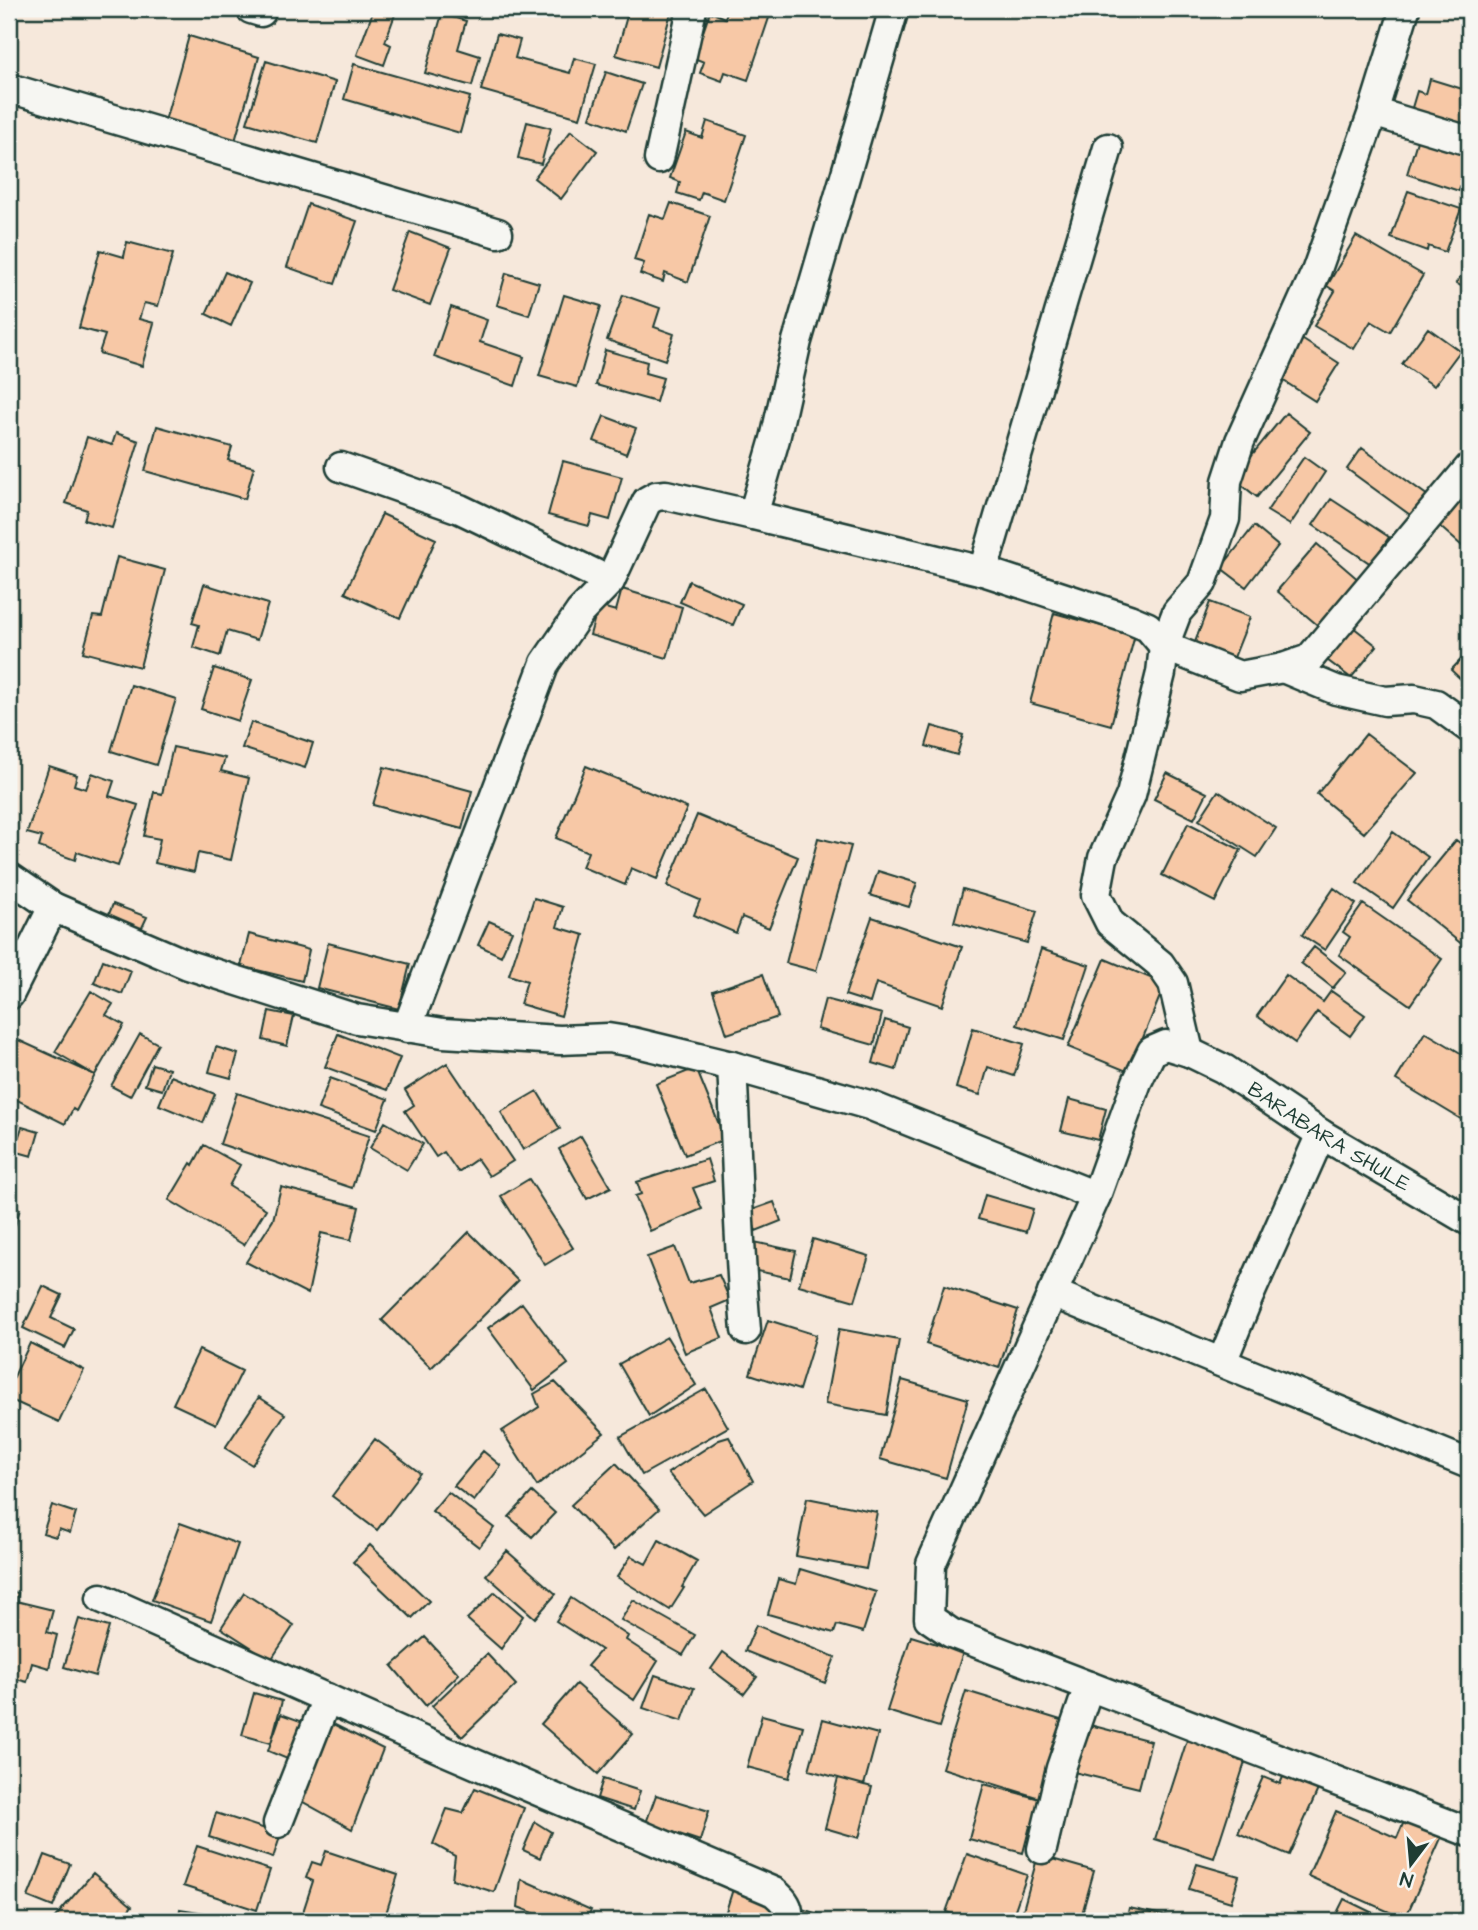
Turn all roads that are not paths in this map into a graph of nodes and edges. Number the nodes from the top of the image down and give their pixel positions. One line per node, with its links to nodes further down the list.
1 (692, 9): 8 (street)
2 (894, 9): 12 (street)
3 (1405, 9): 5 (street)
4 (9, 88): 9 (street)
5 (1373, 112): 6 (street); 15 (street)
6 (1469, 141)
7 (1108, 148): 13 (street)
8 (659, 159)
9 (498, 233)
10 (341, 467): 14 (street)
11 (1469, 468): 16 (street)
12 (753, 515): 13 (street); 14 (street)
13 (984, 571): 15 (street)
14 (610, 580): 21 (street)
15 (1164, 646): 16 (street); 22 (street)
16 (1283, 668): 17 (street)
17 (1469, 728)
18 (9, 877): 19 (street)
19 (53, 907): 20 (street); 21 (street)
20 (9, 995)
21 (407, 1028): 23 (street)
22 (1189, 1052): 24 (street, BARABARA SHULE); 25 (street)
23 (732, 1066): 25 (street); 28 (street)
24 (1321, 1134): 26 (street, BARABARA SHULE); 29 (street)
25 (1096, 1196): 27 (street)
26 (1469, 1221)
27 (1052, 1293): 29 (street); 32 (street)
28 (746, 1330)
29 (1222, 1363): 30 (street)
30 (1469, 1464)
31 (100, 1598): 33 (street)
32 (1089, 1686): 35 (street); 36 (street)
33 (327, 1698): 34 (street); 37 (street)
34 (278, 1823)
35 (1469, 1832)
36 (1042, 1849)
37 (787, 1921)

